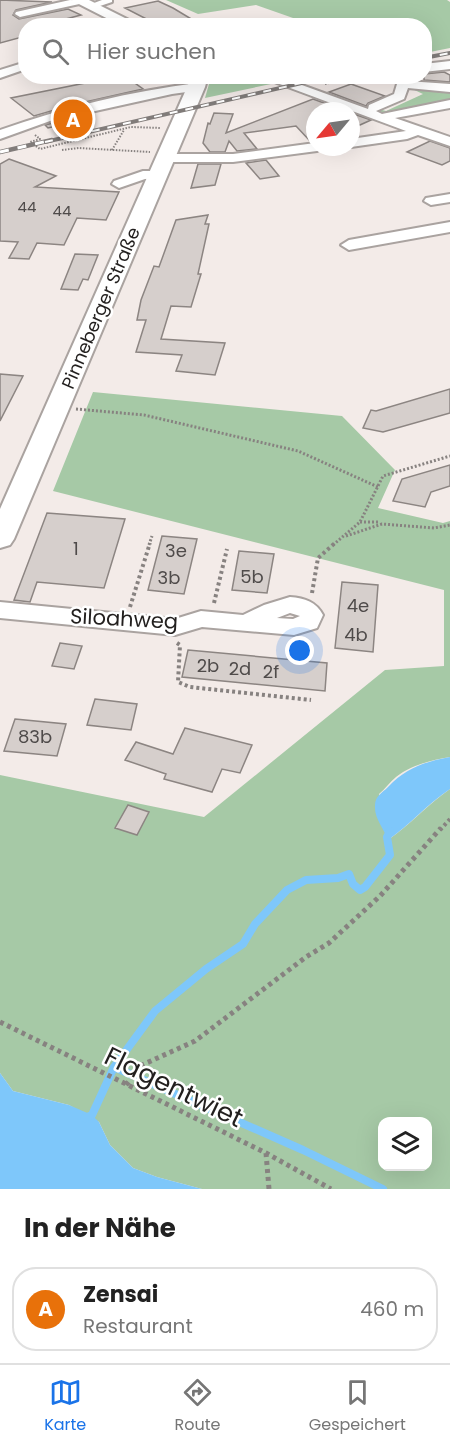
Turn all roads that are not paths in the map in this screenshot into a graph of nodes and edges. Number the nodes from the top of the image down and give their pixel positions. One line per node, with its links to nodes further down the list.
1 (107, 0): 2 (street)
2 (83, 2): 3 (street); 4 (main road)
3 (20, 14)
4 (118, 18)
5 (450, 65): 6 (street)
6 (432, 67)
7 (18, 68): 8 (street)
8 (0, 74)
9 (192, 84): 19 (street)
10 (198, 84): 23 (main road, Pinneberger Straße)
11 (286, 84): 16 (street)
12 (401, 84): 16 (street)
13 (426, 84): 14 (street)
14 (450, 88)
15 (450, 104): 17 (street)
16 (364, 112): 17 (street)
17 (381, 118): 18 (street)
18 (418, 130): 20 (street); 21 (street)
19 (0, 135)
20 (360, 141)
21 (450, 142)
22 (306, 148): 23 (street)
23 (164, 162): 24 (street); 29 (main road, Pinneberger Straße)
24 (119, 184)
25 (450, 198): 26 (street)
26 (431, 201)
27 (450, 227): 28 (street)
28 (349, 245)
29 (0, 539)
30 (0, 610): 31 (street, Siloahweg)
31 (310, 612)

